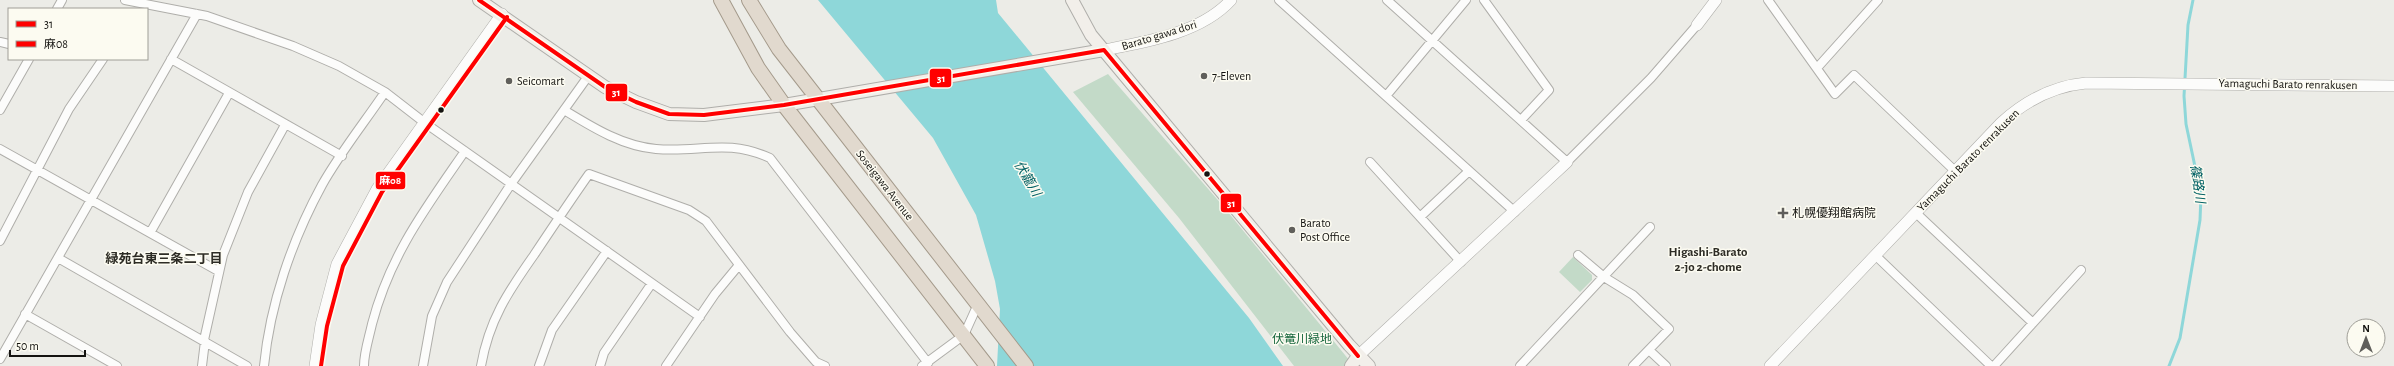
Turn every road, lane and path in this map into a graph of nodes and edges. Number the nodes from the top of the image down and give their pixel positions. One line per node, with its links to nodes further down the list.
1 (479, 0): 15 (main road)
2 (721, 0): 29 (highway)
3 (749, 0): 28 (highway, Soseigawa Avenue)
4 (1072, 0): 18 (main road)
5 (1231, 0): 18 (street, Barato gawa dori)
6 (1279, 0): 27 (street)
7 (1466, 0): 17 (street)
8 (1484, 0): 32 (street)
9 (1716, 0): 16 (street)
10 (1768, 0): 22 (street)
11 (1878, 0): 22 (street)
12 (1389, 1): 17 (street)
13 (128, 3): 14 (street)
14 (197, 14): 19 (street); 25 (street)
15 (502, 14): 23 (main road); 33 (street)
16 (1697, 25): 39 (street)
17 (1432, 41): 27 (street); 32 (street)
18 (1104, 50): 28 (main road); 69 (main road)
19 (171, 59): 26 (street); 44 (street)
20 (28, 60): 30 (street)
21 (102, 60): 40 (street)
22 (1817, 68): 42 (street)
23 (589, 75): 29 (main road); 31 (street)
24 (2394, 86): 42 (street, Yamaguchi Barato renrakusen)
25 (385, 92): 33 (street); 37 (street)
26 (229, 93): 34 (street); 50 (street)
27 (1386, 96): 41 (street)
28 (817, 99): 29 (main road); 62 (highway, Soseigawa Avenue)
29 (784, 105): 66 (highway)
30 (0, 110)
31 (564, 110): 43 (street); 72 (street)
32 (1521, 120): 39 (street)
33 (424, 123): 36 (street); 77 (street)
34 (285, 125): 37 (street); 59 (street)
35 (0, 149): 40 (street)
36 (465, 151): 43 (street); 78 (street)
37 (342, 156): 76 (street)
38 (1370, 162): 47 (street)
39 (1567, 162): 45 (street)
40 (37, 169): 44 (street); 51 (street)
41 (1469, 171): 45 (street); 47 (street)
42 (1955, 171): 46 (street, Yamaguchi Barato renrakusen)
43 (511, 184): 48 (street); 79 (street)
44 (90, 201): 50 (street); 55 (street)
45 (1515, 212): 56 (street)
46 (1916, 213): 54 (street, Yamaguchi Barato renrakusen); 65 (street)
47 (1420, 217): 56 (street)
48 (559, 218): 52 (street); 57 (street); 80 (street)
49 (1650, 227): 60 (street)
50 (150, 234): 59 (street)
51 (0, 241)
52 (607, 251): 61 (street); 81 (street)
53 (1578, 255): 60 (street)
54 (1876, 255): 91 (street, Yamaguchi Barato renrakusen); 92 (street)
55 (58, 258): 63 (street); 67 (street)
56 (1461, 262): 69 (street)
57 (739, 265): 64 (street); 84 (street)
58 (2081, 270): 65 (street)
59 (218, 271): 67 (street)
60 (1604, 277): 68 (street); 88 (street)
61 (652, 283): 64 (street); 82 (street)
62 (979, 306): 66 (street); 85 (highway, Soseigawa Avenue)
63 (25, 314): 70 (street); 73 (street)
64 (700, 317): 83 (street)
65 (2033, 322): 93 (street)
66 (964, 335): 71 (highway); 72 (street)
67 (205, 341): 74 (street); 75 (street)
68 (1648, 350): 89 (street); 90 (street)
69 (1358, 356): 86 (main road); 87 (main road)
70 (0, 359)
71 (984, 362)
72 (925, 364)
73 (117, 366)
74 (202, 366)
75 (247, 366)
76 (264, 366)
77 (315, 366)
78 (364, 366)
79 (423, 366)
80 (481, 366)
81 (539, 366)
82 (600, 366)
83 (666, 366)
84 (824, 366)
85 (1026, 366)
86 (1351, 366)
87 (1369, 366)
88 (1520, 366)
89 (1633, 366)
90 (1666, 366)
91 (1770, 366)
92 (1991, 366)
93 (1994, 366)

